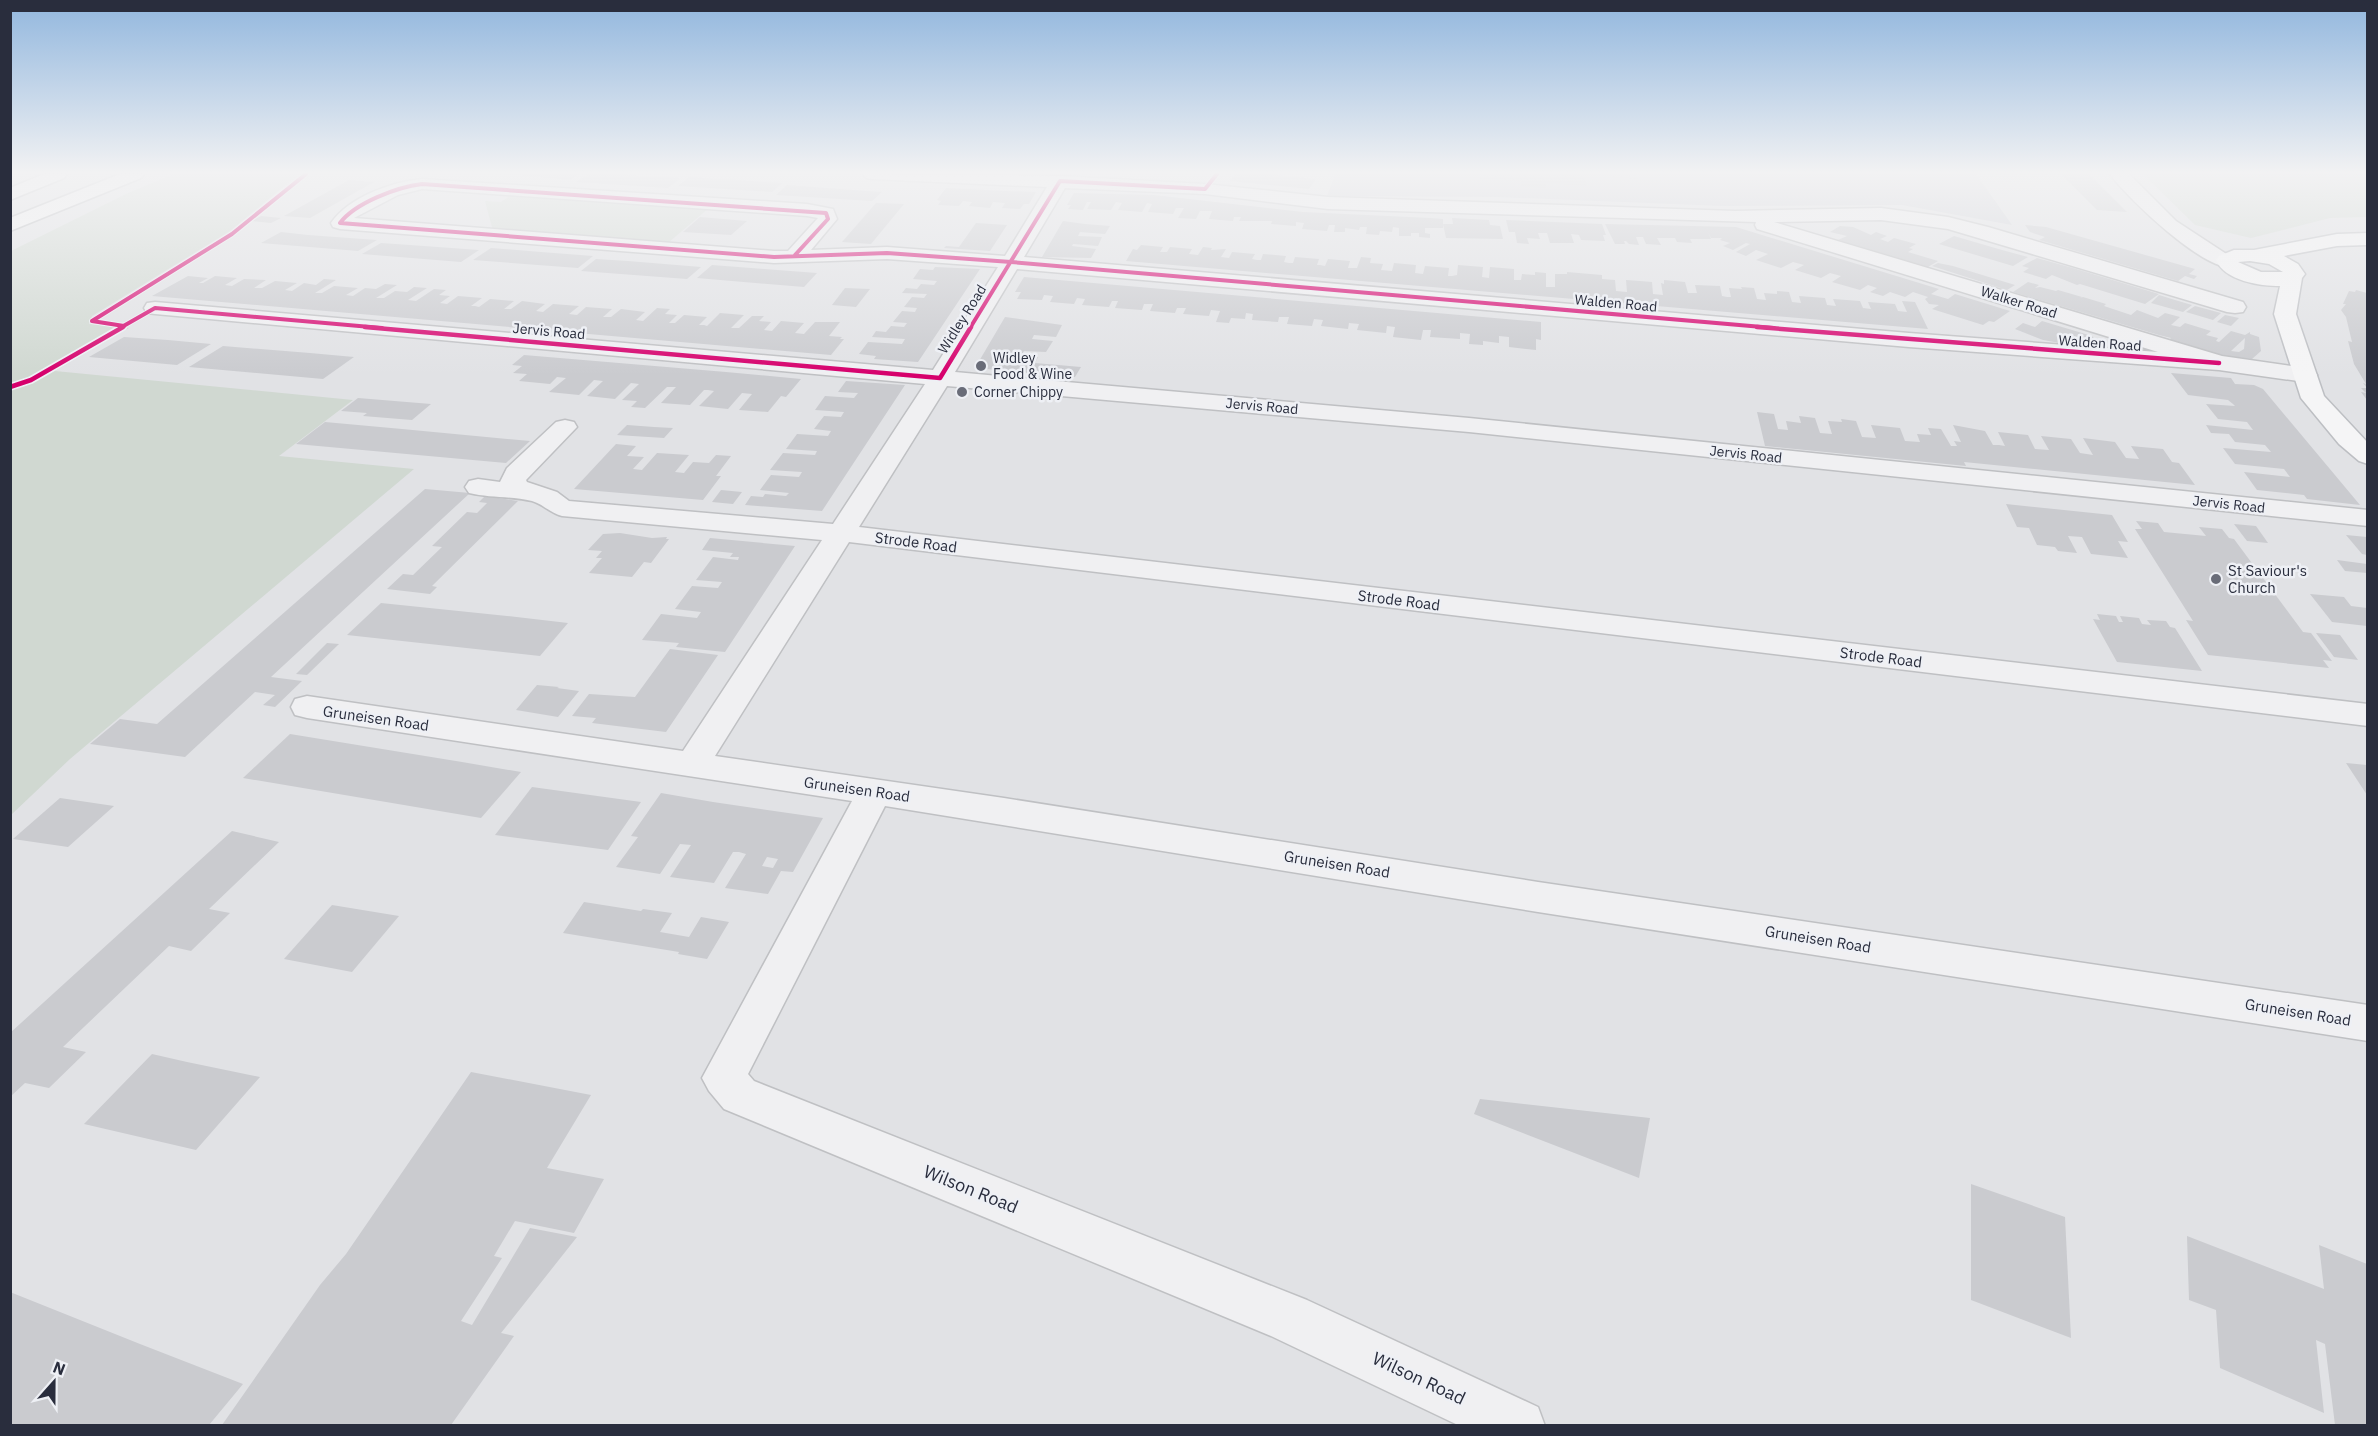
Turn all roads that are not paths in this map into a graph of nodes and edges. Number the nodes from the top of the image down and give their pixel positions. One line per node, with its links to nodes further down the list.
1 (570, 241): 9 (street, Walden Road)
2 (808, 241): 9 (street, Walden Road)
3 (1024, 241): 11 (street, Widley Road)
4 (1815, 241): 16 (street, Walker Road)
5 (2010, 241): 13 (street)
6 (2198, 241): 10 (street)
7 (2332, 241): 10 (main road)
8 (2367, 247): 12 (main road)
9 (795, 255): 11 (street, Walden Road)
10 (2239, 261): 12 (main road); 15 (main road)
11 (1011, 262): 16 (street, Walden Road); 18 (street, Widley Road)
12 (2293, 276): 15 (main road)
13 (2235, 307)
14 (155, 308): 18 (street, Jervis Road)
15 (2285, 314): 17 (main road)
16 (2219, 363): 17 (street, Walker Road)
17 (2305, 375): 20 (main road)
18 (940, 378): 25 (street, Jervis Road); 26 (street, Widley Road)
19 (565, 427): 24 (street)
20 (2348, 439): 21 (main road); 22 (main road)
21 (2367, 456)
22 (2367, 473)
23 (478, 487): 24 (street)
24 (530, 493): 26 (street, Strode Road)
25 (2367, 518)
26 (841, 533): 28 (street, Strode Road); 29 (street, Widley Road)
27 (307, 707): 29 (street, Gruneisen Road)
28 (2367, 714)
29 (692, 765): 30 (street, Gruneisen Road)
30 (875, 791): 31 (street, Gruneisen Road); 32 (street, Wilson Road)
31 (2367, 1023)
32 (1519, 1425)

